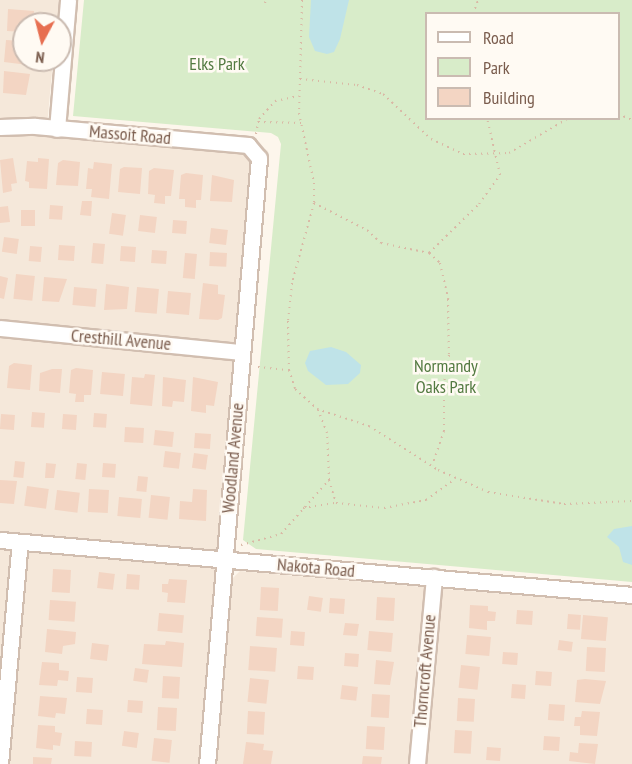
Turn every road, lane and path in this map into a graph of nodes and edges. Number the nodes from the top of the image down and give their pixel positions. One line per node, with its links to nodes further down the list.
1 (68, 0): 10 (street)
2 (302, 0): 3 (path)
3 (298, 79): 4 (path); 13 (path)
4 (298, 96): 7 (path); 8 (path)
5 (486, 120): 13 (path)
6 (566, 120): 13 (path)
7 (258, 122): 8 (path); 11 (path)
8 (301, 123): 14 (path)
9 (0, 127): 10 (street, Massoit Road)
10 (57, 129): 12 (street, Massoit Road)
11 (256, 134)
12 (257, 153): 17 (street, Woodland Avenue)
13 (495, 156): 15 (path)
14 (314, 203): 15 (path); 19 (path)
15 (429, 253): 21 (path)
16 (0, 328): 17 (street, Cresthill Avenue)
17 (242, 352): 30 (street, Woodland Avenue)
18 (258, 367): 19 (path)
19 (289, 370): 20 (path)
20 (317, 409): 21 (path); 23 (path)
21 (432, 465): 22 (path)
22 (455, 479): 24 (path); 25 (path)
23 (329, 480): 25 (path); 26 (path)
24 (632, 501)
25 (336, 503): 26 (path)
26 (303, 508): 29 (path)
27 (0, 540): 28 (street, Nakota Road)
28 (20, 542): 30 (street, Nakota Road); 33 (street)
29 (241, 545)
30 (225, 560): 31 (street, Nakota Road); 34 (street, Woodland Avenue)
31 (434, 577): 32 (street, Nakota Road); 35 (street, Thorncroft Avenue)
32 (632, 595)
33 (0, 764)
34 (207, 764)
35 (417, 764)

